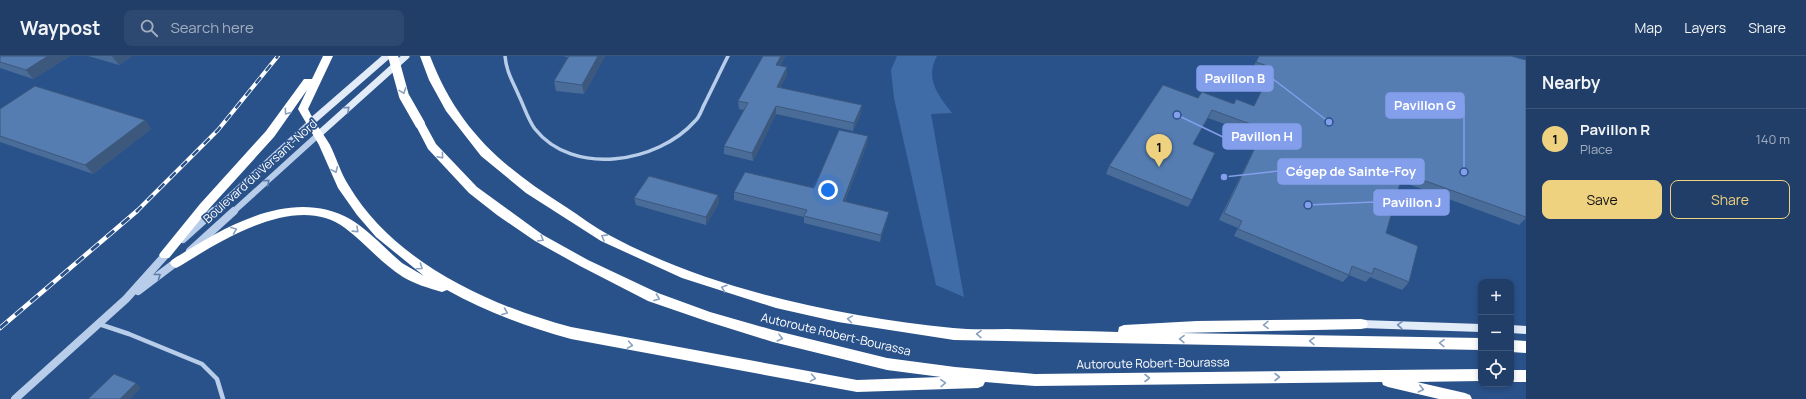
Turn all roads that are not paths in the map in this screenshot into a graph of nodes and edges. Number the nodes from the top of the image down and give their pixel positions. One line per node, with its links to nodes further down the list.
1 (324, 56): 11 (highway, one-way to 11)
2 (328, 56): 9 (highway)
3 (387, 56): 9 (main road, Boulevard du Versant-Nord)
4 (392, 56): 28 (highway, Autoroute Robert-Bourassa, one-way to 28, bridge)
5 (406, 56): 10 (main road, Boulevard du Versant-Nord, one-way to 5)
6 (425, 56): 20 (highway, Autoroute Robert-Bourassa, one-way to 6)
7 (505, 56): 8 (street)
8 (728, 56)
9 (310, 123): 10 (highway); 11 (street, Boulevard du Versant-Nord)
10 (318, 135): 12 (street, Boulevard du Versant-Nord, one-way to 10); 13 (highway, one-way to 13)
11 (165, 256): 14 (street, Boulevard du Versant-Nord)
12 (176, 263): 13 (highway, one-way to 13); 14 (street, Boulevard du Versant-Nord, one-way to 12)
13 (469, 296): 28 (highway, one-way to 28)
14 (126, 299): 15 (street, Boulevard du Versant-Nord)
15 (98, 324): 29 (street, Boulevard du Versant-Nord); 30 (street)
16 (1361, 324): 17 (main road, one-way to 16); 20 (highway, one-way to 20)
17 (1478, 328)
18 (1514, 329): 19 (main road)
19 (1526, 330)
20 (1068, 337): 21 (highway, Autoroute Robert-Bourassa, one-way to 20)
21 (1478, 344)
22 (1514, 346): 23 (highway)
23 (1526, 347)
24 (1478, 375): 27 (highway, Autoroute Robert-Bourassa)
25 (1514, 376): 26 (highway)
26 (1526, 376)
27 (1370, 377): 28 (highway, Autoroute Robert-Bourassa, one-way to 27); 31 (highway, one-way to 31)
28 (1035, 380)
29 (15, 399)
30 (223, 399)
31 (1465, 399)

